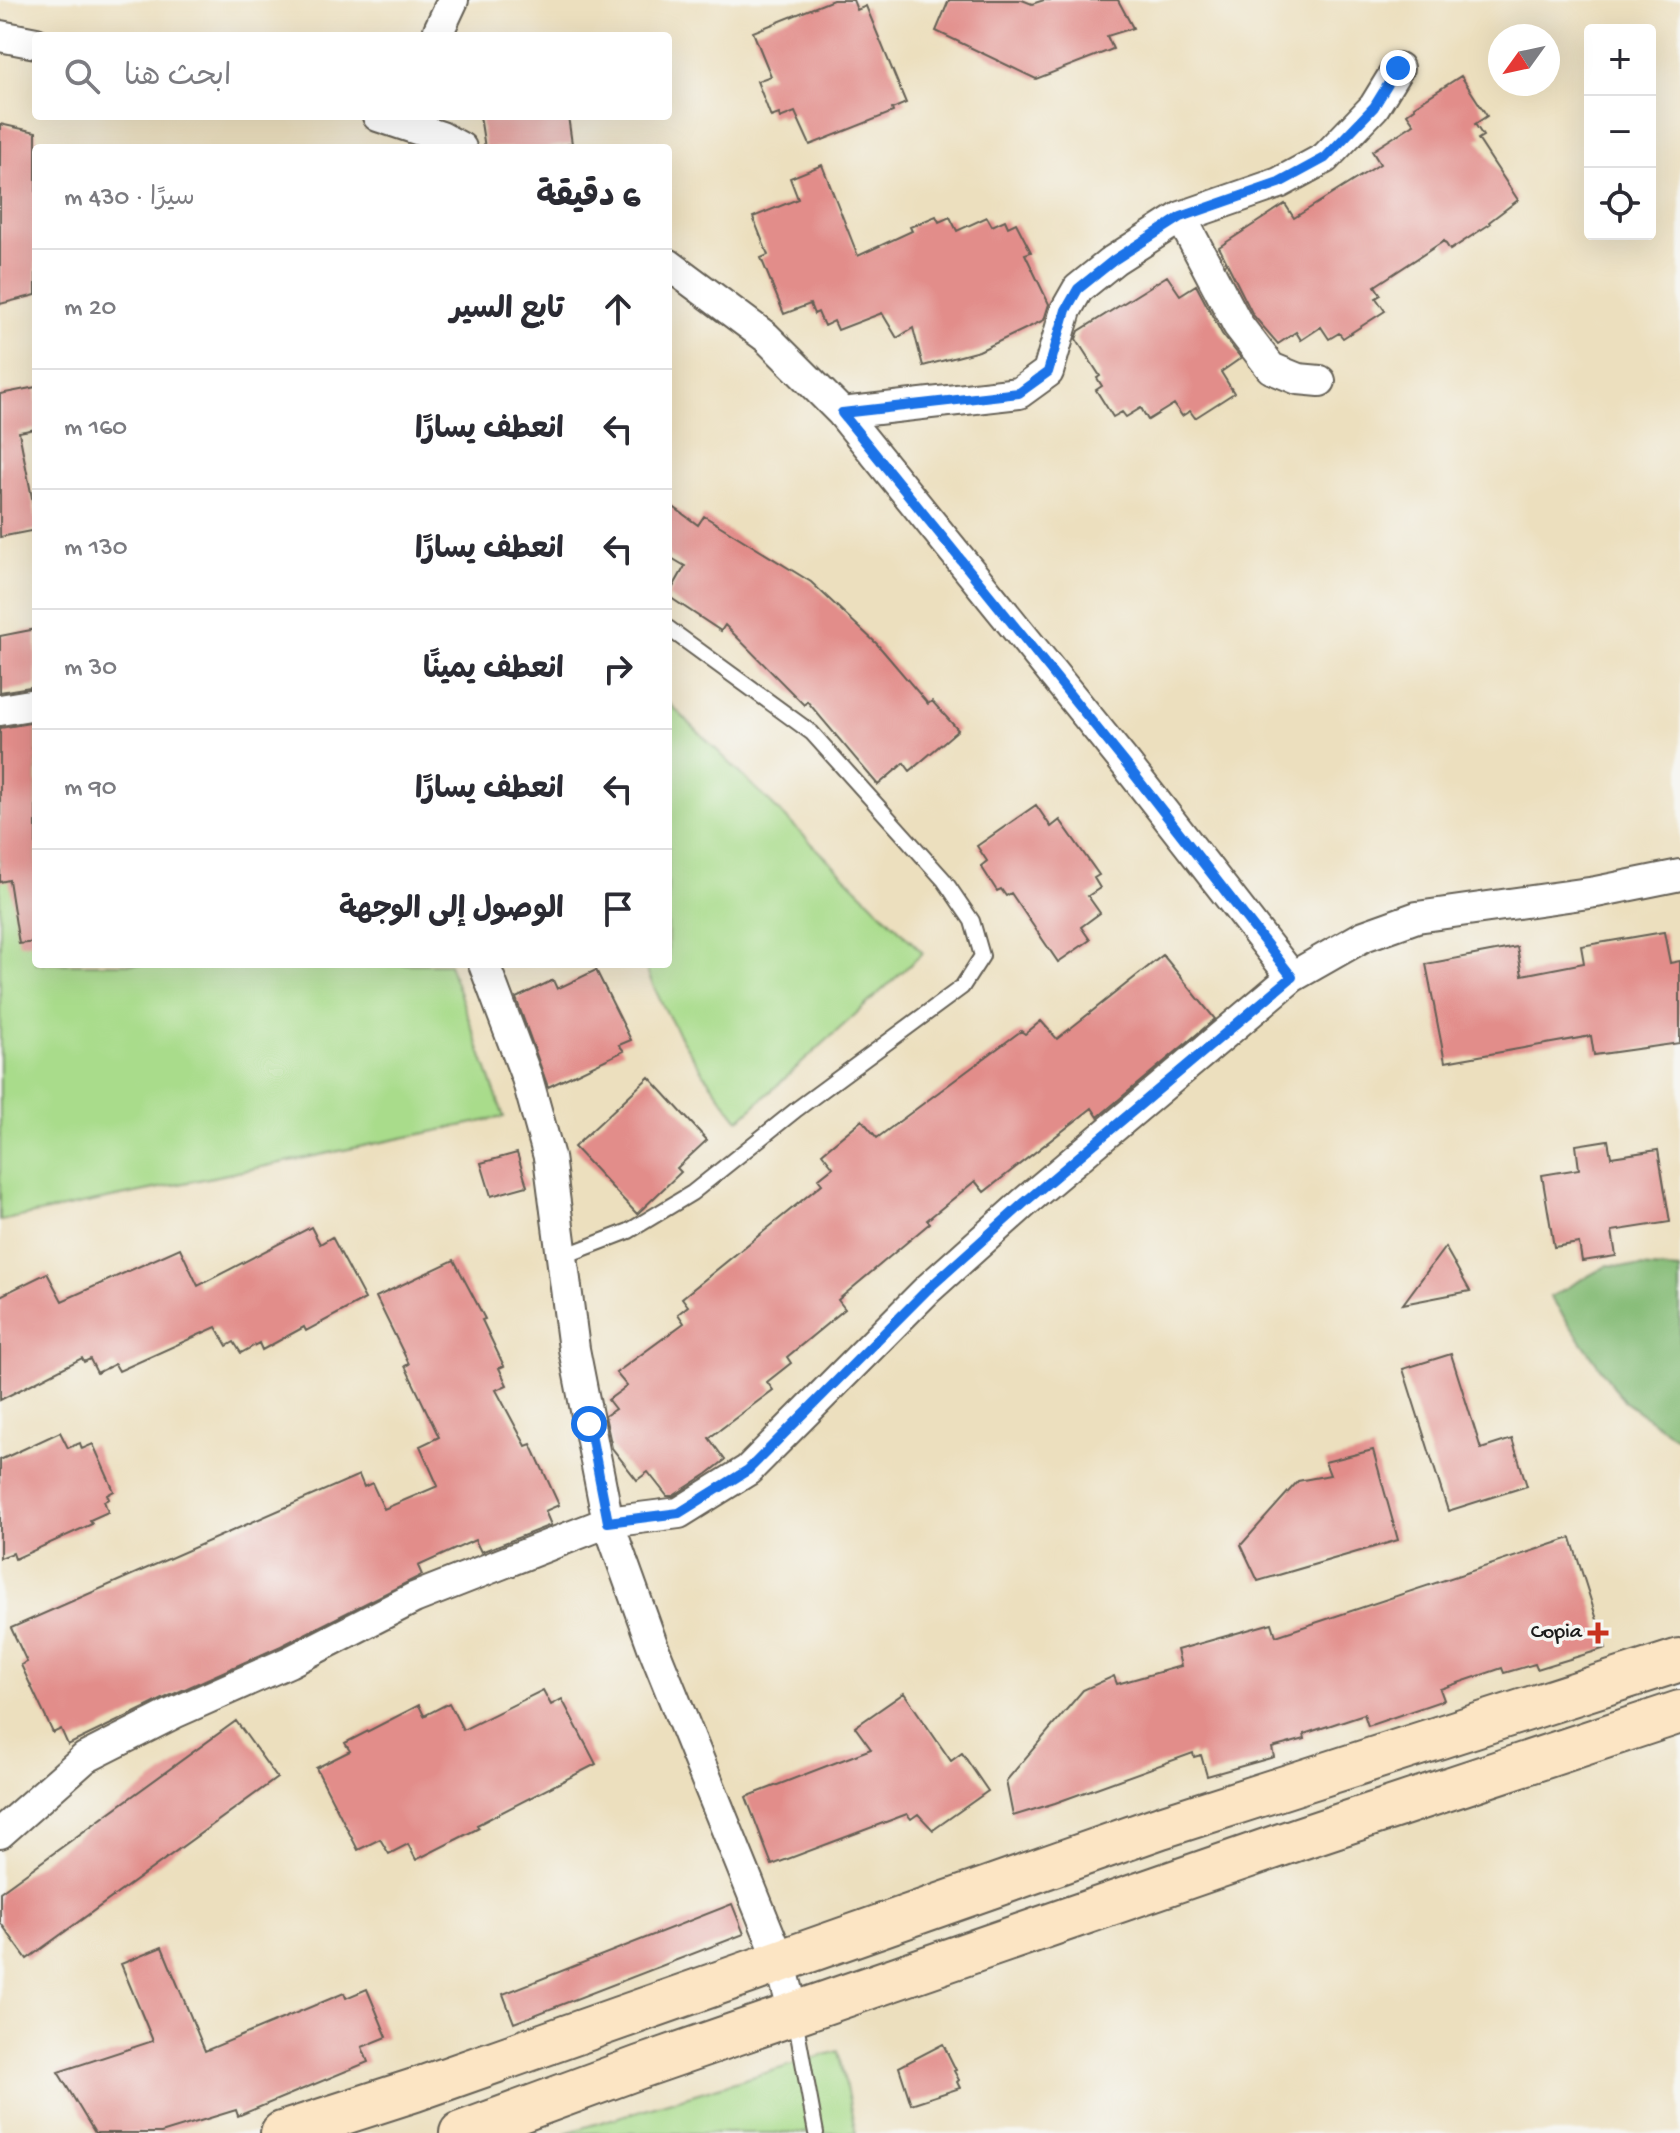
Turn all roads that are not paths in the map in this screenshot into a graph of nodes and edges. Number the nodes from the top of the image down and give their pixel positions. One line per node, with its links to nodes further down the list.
1 (453, 0): 2 (street)
2 (439, 32)
3 (0, 36): 4 (street)
4 (32, 42)
5 (1398, 68): 8 (street)
6 (391, 120): 7 (street)
7 (445, 137)
8 (1181, 217): 10 (street); 11 (street)
9 (672, 267): 11 (street)
10 (1320, 381)
11 (842, 413): 17 (street)
12 (672, 631): 18 (lane)
13 (32, 705): 14 (street)
14 (0, 710)
15 (1680, 875): 17 (street)
16 (486, 968): 18 (street)
17 (1292, 977): 19 (street)
18 (564, 1256): 19 (street)
19 (608, 1522): 22 (street); 23 (street)
20 (1680, 1660): 23 (street)
21 (1680, 1712): 24 (street)
22 (0, 1833)
23 (780, 1961): 24 (street); 25 (street)
24 (794, 2014): 26 (street); 27 (lane)
25 (282, 2133)
26 (461, 2133)
27 (816, 2133)

